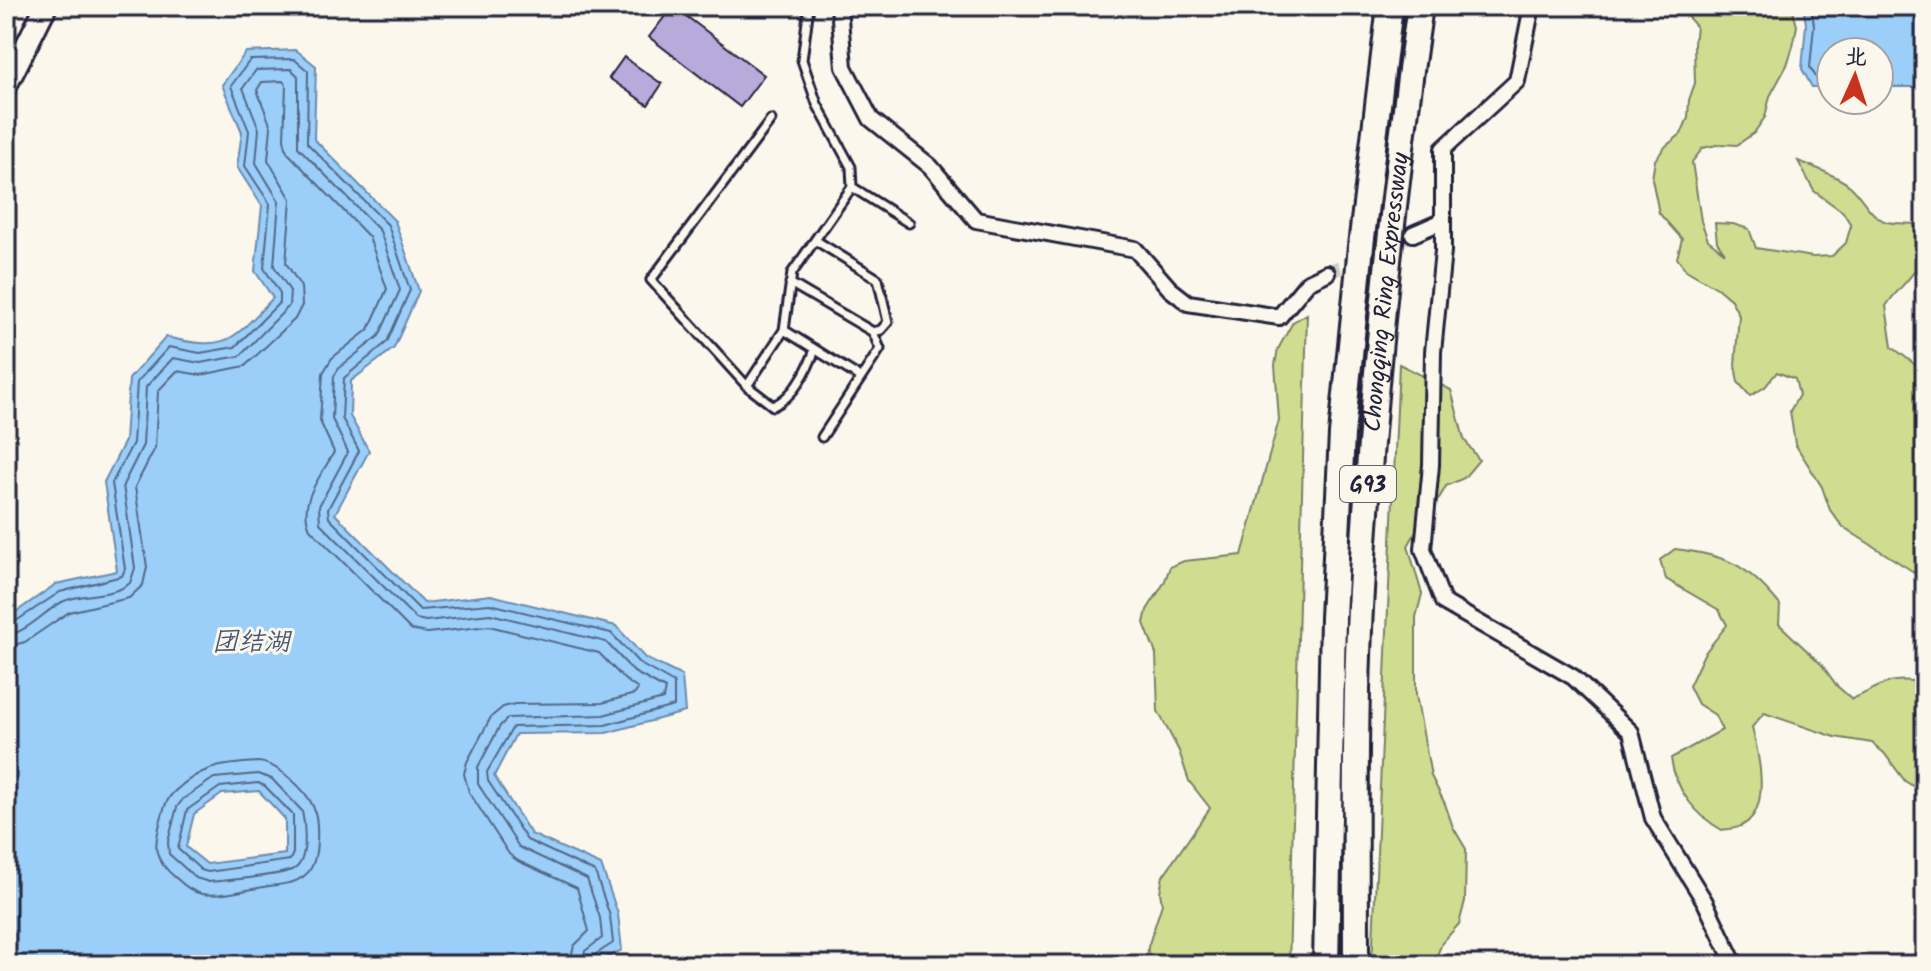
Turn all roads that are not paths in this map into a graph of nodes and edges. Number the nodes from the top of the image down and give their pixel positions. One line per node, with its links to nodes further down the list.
1 (46, 6): 7 (main road)
2 (809, 6): 9 (lane)
3 (839, 6): 14 (street)
4 (1390, 6): 22 (highway, Chongqing Ring Expressway / G93)
5 (1420, 6): 23 (highway, Chongqing Ring Expressway / G93)
6 (1532, 6): 10 (street)
7 (6, 86)
8 (771, 120): 20 (lane)
9 (852, 187): 11 (lane); 13 (lane)
10 (1443, 221): 12 (street); 24 (street)
11 (909, 223)
12 (1413, 234)
13 (815, 240): 15 (lane); 17 (lane)
14 (1327, 273)
15 (790, 283): 16 (lane); 17 (lane)
16 (784, 330): 18 (lane); 20 (lane)
17 (873, 332): 19 (lane)
18 (815, 349): 19 (lane); 20 (lane)
19 (861, 378): 21 (lane)
20 (747, 386)
21 (822, 437)
22 (1326, 965)
23 (1356, 965)
24 (1735, 965)

